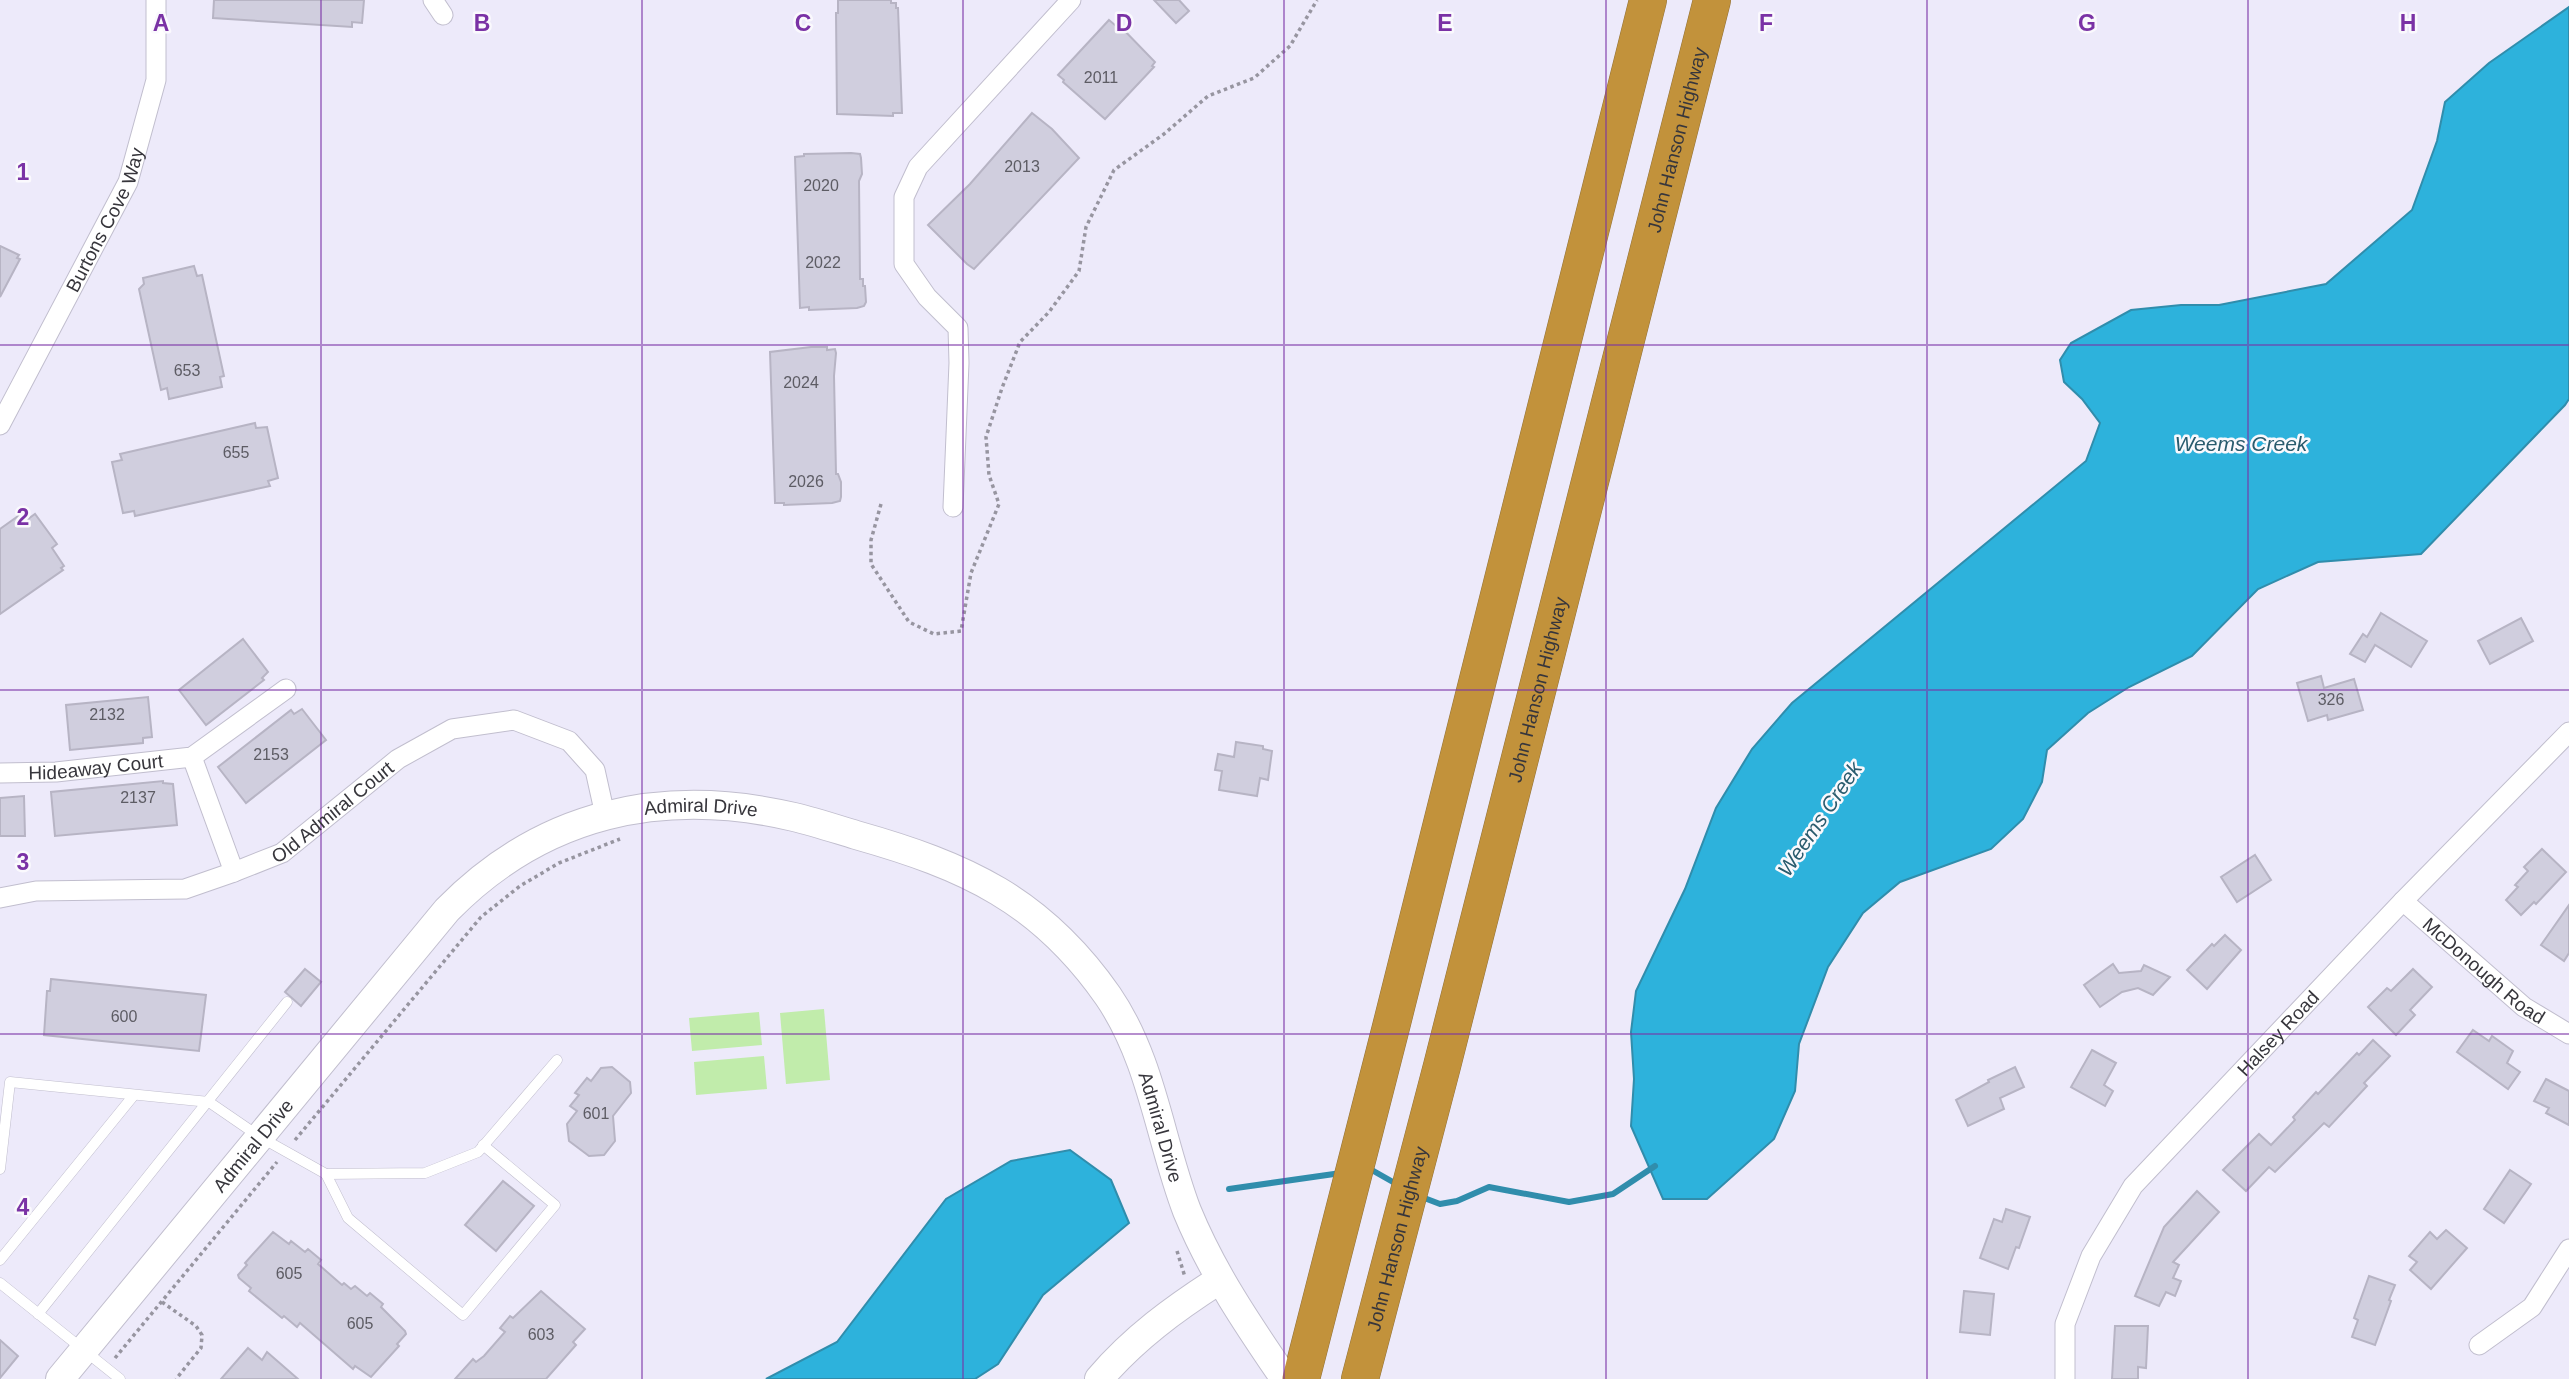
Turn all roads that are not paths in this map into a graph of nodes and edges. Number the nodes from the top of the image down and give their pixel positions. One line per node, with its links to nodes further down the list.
1 (1071, 0): 6 (street)
2 (1648, 0): 35 (highway)
3 (1712, 0): 36 (highway, John Hanson Highway)
4 (153, 1): 5 (street, Burtons Cove Way)
5 (0, 425)
6 (953, 507)
7 (286, 689): 9 (street, Hideaway Court)
8 (2569, 732): 14 (street, Halsey Road)
9 (192, 757): 10 (street, Hideaway Court); 12 (street, Hideaway Court)
10 (0, 773)
11 (605, 815): 12 (street, Old Admiral Court); 20 (street, Admiral Drive); 26 (street, Admiral Drive)
12 (234, 872): 13 (street, Old Admiral Court)
13 (0, 898)
14 (2403, 901): 16 (street, McDonough Road); 37 (street, Halsey Road)
15 (287, 1002): 19 (lane)
16 (2569, 1034)
17 (557, 1060): 21 (lane)
18 (134, 1095): 19 (lane); 22 (lane); 25 (lane)
19 (209, 1102): 20 (lane); 28 (lane)
20 (260, 1138): 23 (lane); 30 (street, Admiral Drive)
21 (484, 1145): 23 (lane); 23 (lane)
22 (0, 1169)
23 (326, 1174)
24 (2569, 1249): 29 (street)
25 (0, 1259)
26 (1219, 1280): 33 (street); 34 (street, Admiral Drive)
27 (0, 1283): 28 (lane)
28 (38, 1314): 30 (lane)
29 (2479, 1345)
30 (84, 1350): 31 (street, Admiral Drive); 32 (lane)
31 (60, 1379)
32 (120, 1379)
33 (1099, 1379)
34 (1285, 1379)
35 (1301, 1379)
36 (1360, 1379)
37 (2065, 1379)

